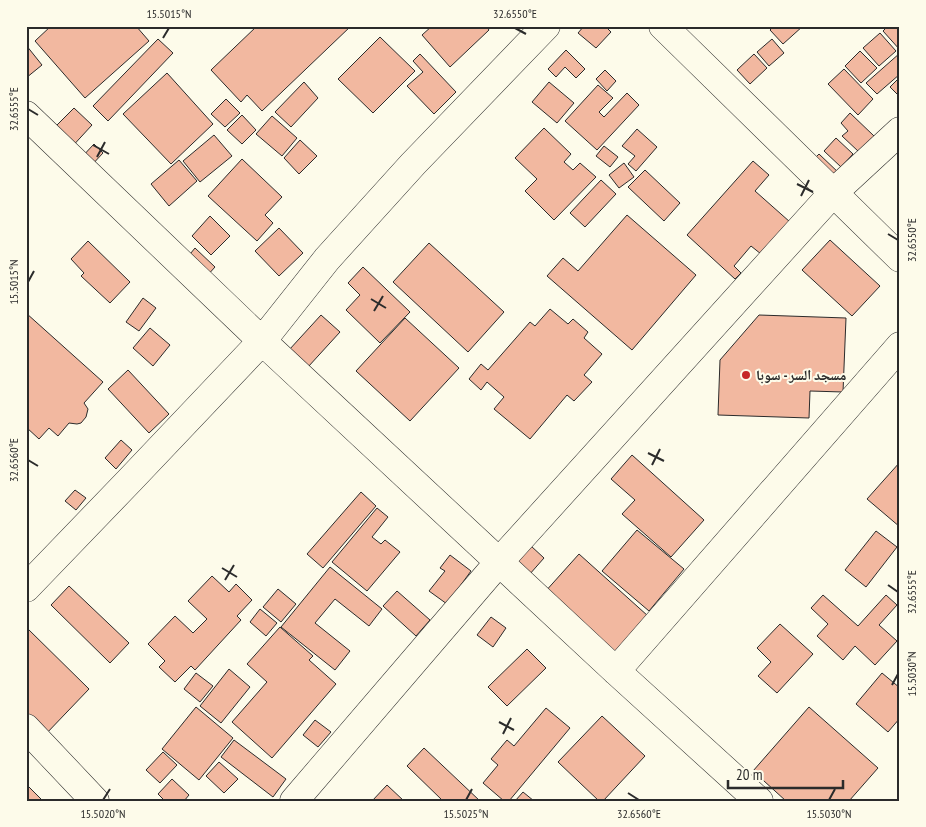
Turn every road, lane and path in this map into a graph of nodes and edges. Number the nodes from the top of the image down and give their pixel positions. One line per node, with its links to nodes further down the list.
1 (546, 26): 7 (street)
2 (663, 26): 5 (street)
3 (26, 115): 7 (street)
4 (900, 131): 5 (street)
5 (833, 193): 6 (street); 9 (street)
6 (900, 258)
7 (262, 341): 9 (street); 10 (street)
8 (900, 346): 11 (street)
9 (499, 562): 11 (street); 13 (street)
10 (26, 588)
11 (616, 671): 15 (street)
12 (26, 728): 14 (street)
13 (300, 799)
14 (95, 801)
15 (759, 801)

